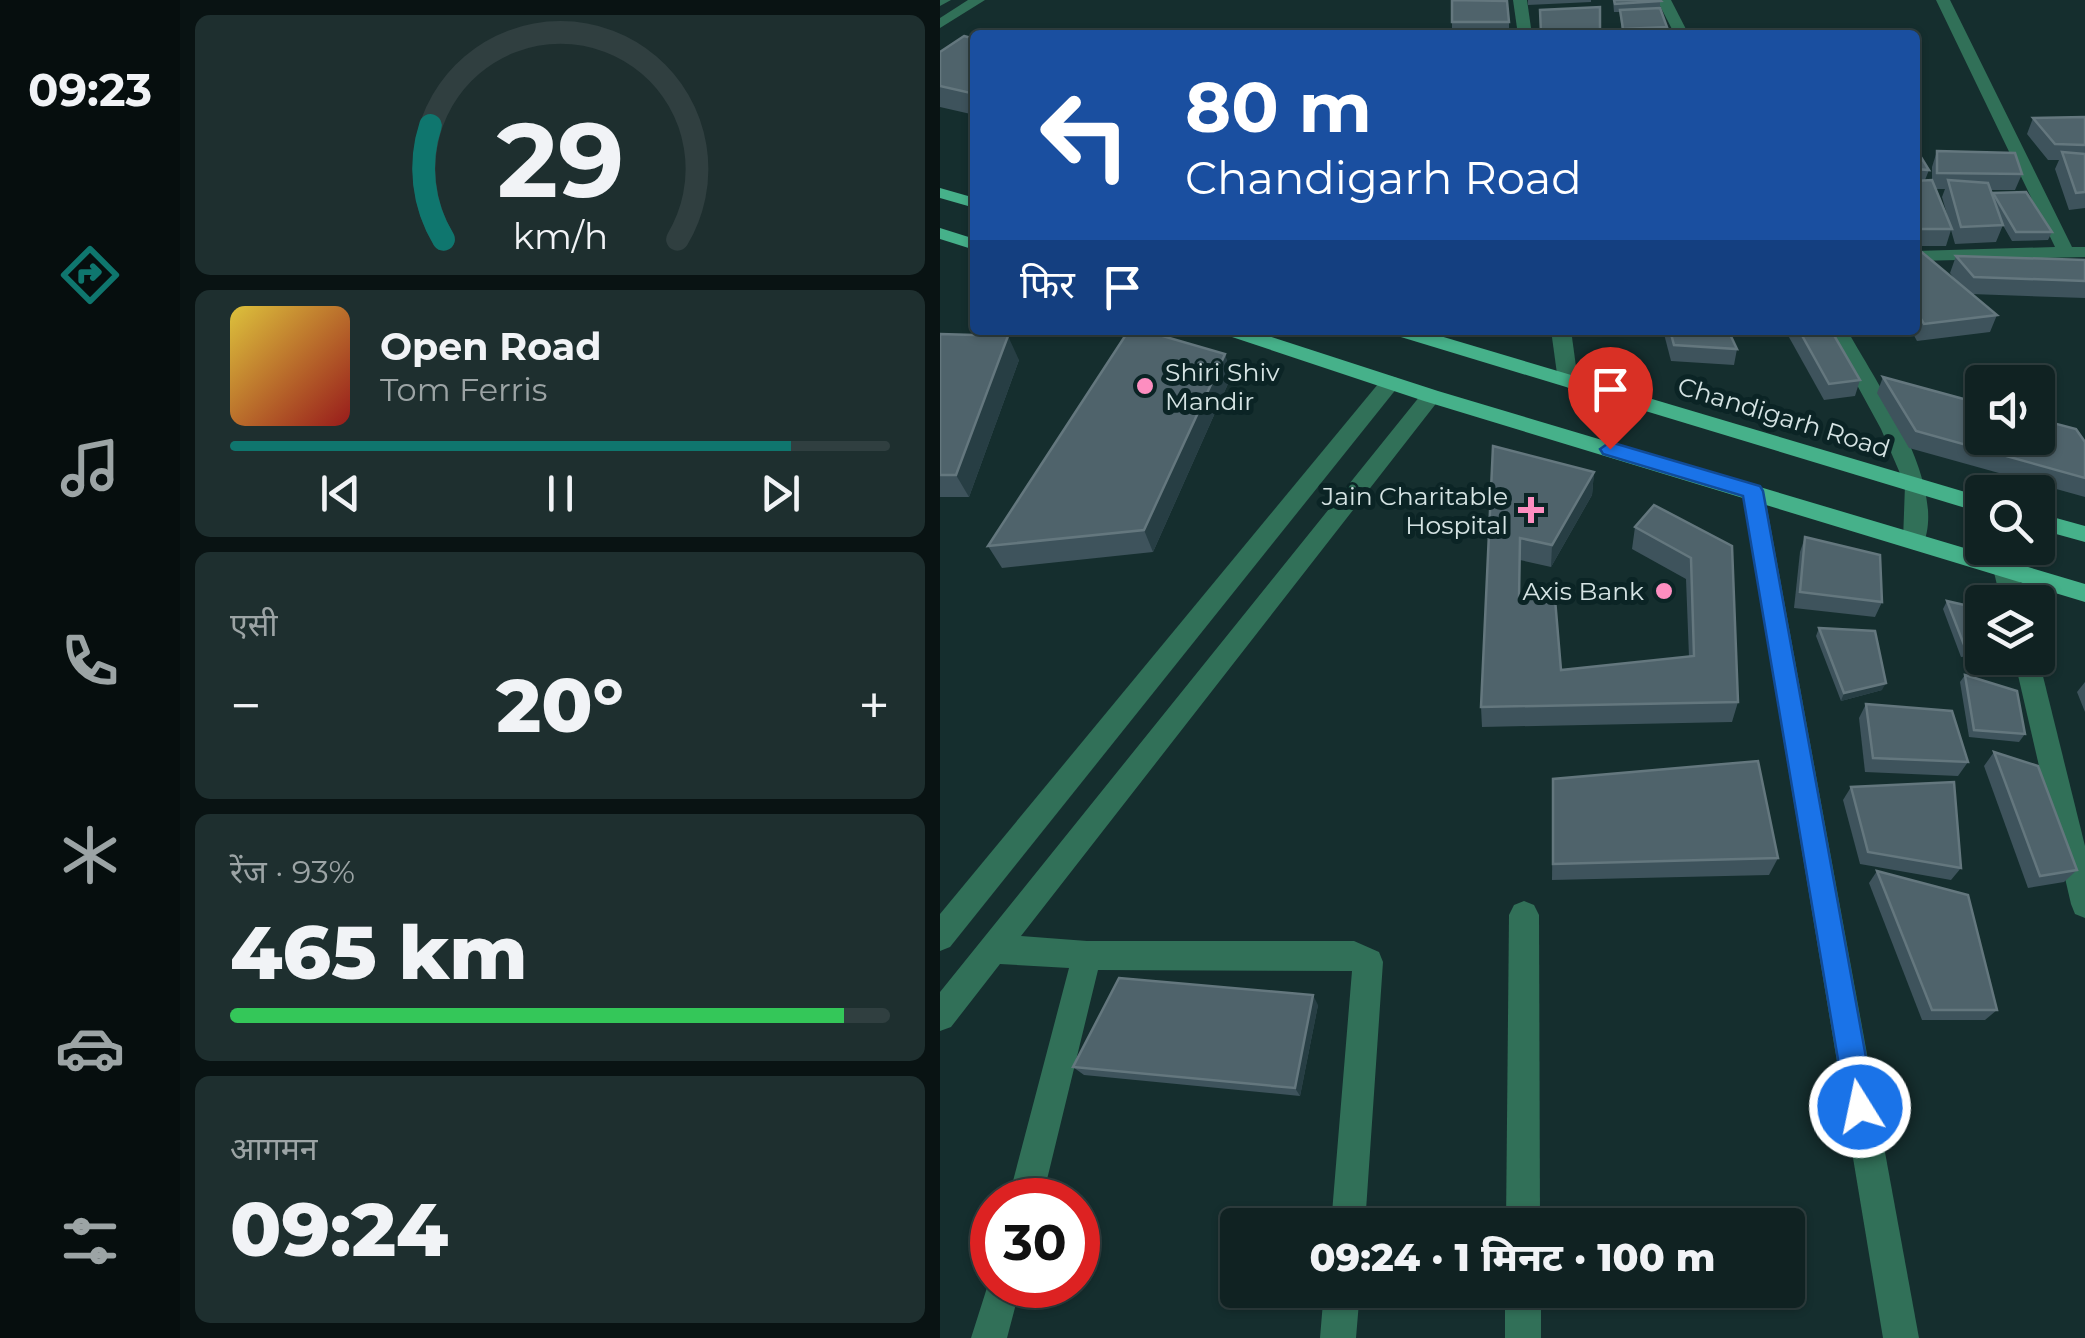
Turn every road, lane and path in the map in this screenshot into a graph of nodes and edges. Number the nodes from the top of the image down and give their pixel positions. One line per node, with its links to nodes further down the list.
1 (978, 0): 5 (street)
2 (1520, 0): 6 (street)
3 (1664, 0): 7 (street)
4 (1944, 0): 12 (street)
5 (940, 24)
6 (1523, 30)
7 (1679, 30)
8 (940, 192): 9 (main road)
9 (970, 201)
10 (940, 233): 11 (main road)
11 (970, 243)
12 (2075, 251): 13 (street)
13 (1920, 256)
14 (1245, 335): 19 (main road)
15 (1415, 335): 18 (main road, Chandigarh Road)
16 (1562, 335): 18 (street)
17 (1841, 335): 21 (street)
18 (1568, 381): 21 (main road, Chandigarh Road)
19 (1390, 383): 20 (main road); 33 (street)
20 (1431, 396): 22 (main road); 34 (street)
21 (1916, 485): 23 (main road, Chandigarh Road); 26 (street)
22 (1753, 491): 26 (main road); 46 (street)
23 (1965, 500)
24 (2055, 526): 25 (main road)
25 (2085, 534)
26 (1914, 541): 27 (main road)
27 (2005, 568): 28 (street); 29 (main road)
28 (2009, 585)
29 (2085, 593)
30 (2030, 675): 31 (street)
31 (2085, 904)
32 (1524, 915): 39 (street)
33 (940, 937)
34 (996, 950): 35 (street); 36 (street)
35 (1087, 956): 37 (street); 38 (street)
36 (940, 1016)
37 (1030, 1178)
38 (1349, 1208)
39 (1523, 1208)
40 (997, 1308): 43 (street)
41 (1340, 1308): 44 (street)
42 (1523, 1308): 45 (street)
43 (989, 1338)
44 (1338, 1338)
45 (1523, 1338)
46 (1901, 1338)

